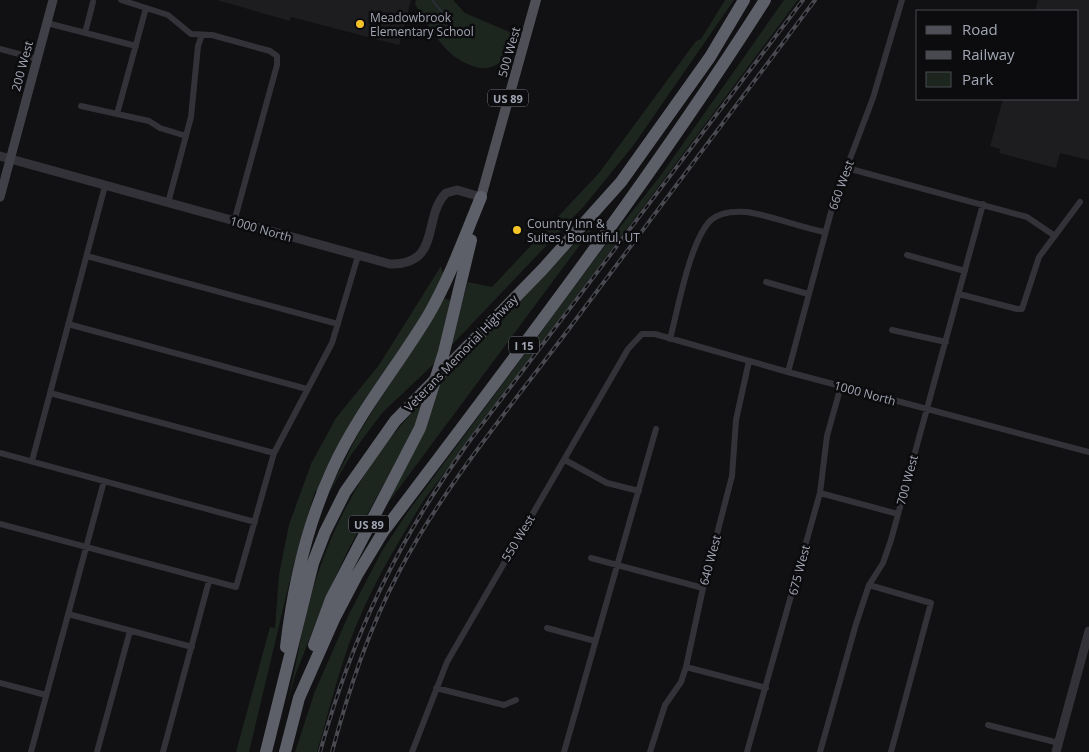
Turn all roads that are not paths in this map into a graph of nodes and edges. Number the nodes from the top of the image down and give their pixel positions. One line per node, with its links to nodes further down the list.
1 (53, 0): 9 (main road, 200 West)
2 (121, 0): 8 (street)
3 (536, 0): 23 (main road, 500 West / US 89)
4 (744, 0): 79 (highway, Veterans Memorial Highway)
5 (765, 0): 78 (highway, I 15)
6 (902, 0): 20 (street, 660 West)
7 (93, 2): 10 (street)
8 (146, 8): 11 (street); 12 (street)
9 (46, 23): 10 (street); 14 (main road, 200 West)
10 (85, 33): 12 (street)
11 (202, 35): 17 (street); 27 (street)
12 (136, 46): 16 (street)
13 (0, 49): 14 (street)
14 (37, 59): 19 (main road, 200 West)
15 (81, 106): 16 (street)
16 (117, 114): 17 (street)
17 (186, 136): 25 (street)
18 (0, 156): 19 (street, 1000 North)
19 (10, 159): 21 (street, 1000 North); 22 (main road, 200 West)
20 (846, 168): 26 (street); 28 (street, 660 West)
21 (105, 186): 25 (street, 1000 North); 31 (street)
22 (0, 197)
23 (481, 197): 32 (street, 1000 North); 78 (highway, US 89); 79 (highway, US 89)
24 (1080, 202): 29 (street)
25 (168, 203): 27 (street, 1000 North)
26 (983, 204): 29 (street); 33 (street, 700 West)
27 (234, 222): 32 (street, 1000 North)
28 (825, 232): 35 (street, 660 West); 41 (street)
29 (1055, 236): 36 (street)
30 (907, 255): 33 (street)
31 (87, 256): 37 (street); 38 (street)
32 (358, 256): 38 (street)
33 (965, 271): 36 (street, 700 West)
34 (766, 282): 35 (street)
35 (808, 294): 44 (street, 660 West)
36 (959, 294): 42 (street, 700 West)
37 (68, 324): 46 (street); 47 (street)
38 (338, 324): 46 (street)
39 (892, 330): 42 (street)
40 (642, 334): 41 (street, 1000 North); 53 (street, 550 West)
41 (670, 339): 43 (street, 1000 North)
42 (946, 342): 48 (street, 700 West)
43 (750, 361): 44 (street, 1000 North); 66 (street, 640 West)
44 (788, 372): 45 (street, 1000 North)
45 (841, 386): 48 (street, 1000 North); 57 (street, 675 West)
46 (307, 389): 52 (street)
47 (50, 393): 52 (street); 54 (street)
48 (927, 409): 50 (street, 1000 North); 58 (street, 700 West)
49 (656, 429): 56 (street)
50 (1089, 452)
51 (0, 453): 54 (street)
52 (274, 453): 59 (street)
53 (565, 460): 56 (street); 75 (street, 550 West)
54 (32, 461): 55 (street)
55 (104, 481): 59 (street); 61 (street)
56 (639, 491): 63 (street)
57 (820, 493): 58 (street); 76 (street, 675 West)
58 (898, 514): 65 (street, 700 West)
59 (255, 522): 64 (street)
60 (0, 524): 61 (street)
61 (86, 548): 64 (street); 67 (street)
62 (591, 558): 63 (street)
63 (619, 565): 66 (street); 71 (street)
64 (209, 581): 72 (street)
65 (869, 585): 92 (street, 700 West); 93 (street)
66 (703, 588): 73 (street, 640 West)
67 (68, 614): 69 (street); 77 (street)
68 (547, 628): 71 (street)
69 (130, 631): 72 (street); 84 (street)
70 (1089, 631): 82 (street)
71 (595, 641): 89 (street)
72 (192, 647): 85 (street)
73 (686, 666): 76 (street); 90 (street, 640 West)
74 (0, 682): 77 (street)
75 (436, 688): 80 (street); 88 (street, 550 West)
76 (766, 688): 91 (street, 675 West)
77 (46, 695): 83 (street)
78 (299, 698): 87 (highway, I 15)
79 (281, 699): 86 (highway, Veterans Memorial Highway)
80 (516, 700)
81 (988, 725): 82 (street)
82 (1058, 748)
83 (31, 752)
84 (97, 752)
85 (164, 752)
86 (266, 752)
87 (285, 752)
88 (412, 752)
89 (564, 752)
90 (650, 752)
91 (747, 752)
92 (820, 752)
93 (891, 752)

